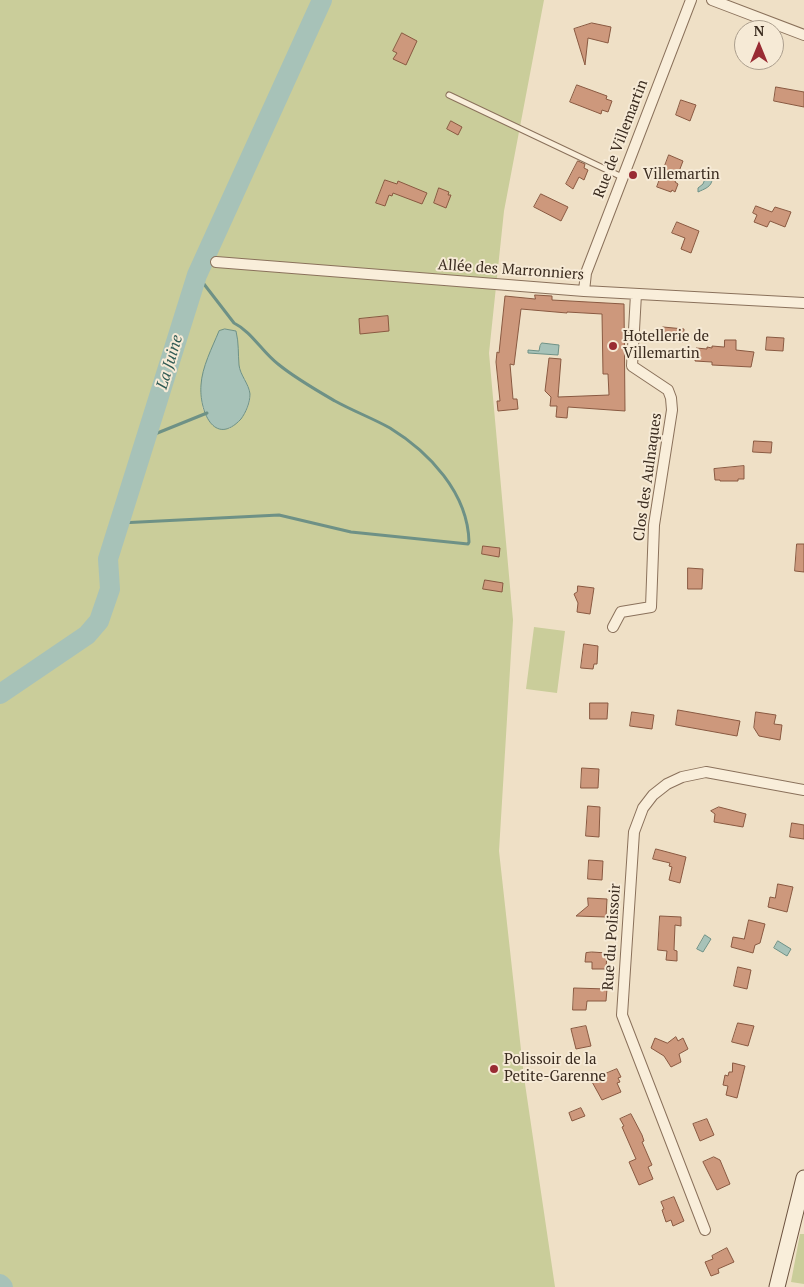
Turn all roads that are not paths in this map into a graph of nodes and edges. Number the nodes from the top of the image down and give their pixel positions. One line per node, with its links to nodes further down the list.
1 (691, 0): 5 (street, Rue de Villemartin)
2 (712, 0): 3 (street)
3 (804, 35)
4 (449, 95): 5 (lane)
5 (622, 177): 7 (street, Rue de Villemartin)
6 (216, 262): 7 (street, Allée des Marronniers)
7 (584, 291): 8 (street, Allée des Marronniers)
8 (636, 294): 9 (street, Allée des Marronniers); 10 (street, Clos des Aulnaques)
9 (804, 303)
10 (613, 627)
11 (804, 790): 13 (street, Rue du Polissoir)
12 (804, 1178): 14 (main road)
13 (705, 1230)
14 (777, 1287)

